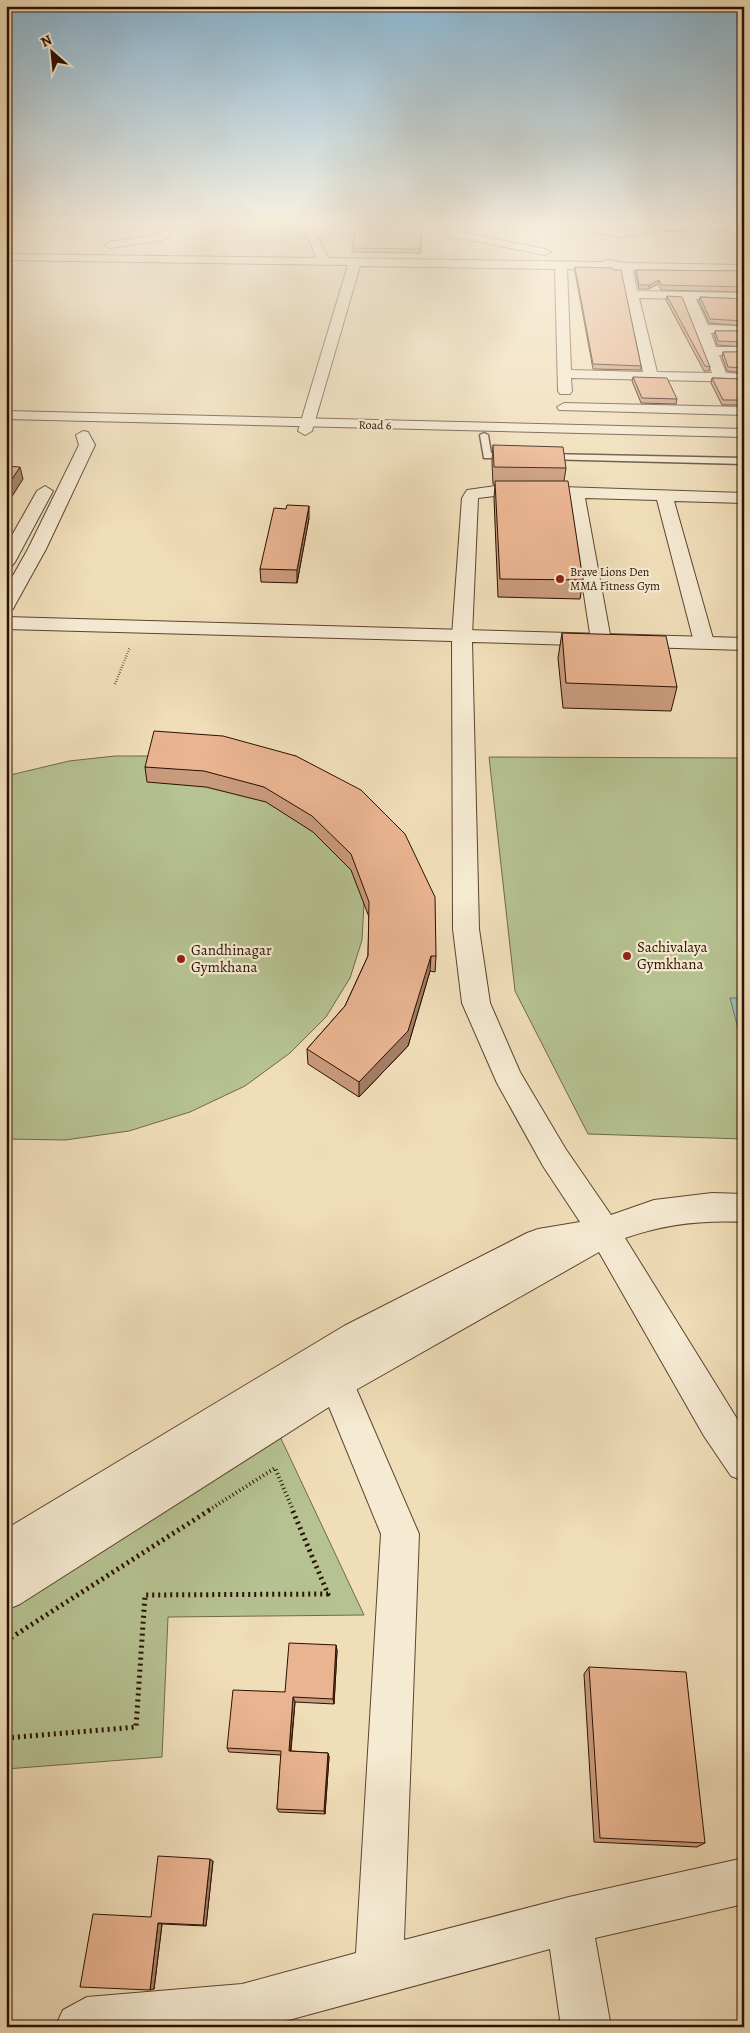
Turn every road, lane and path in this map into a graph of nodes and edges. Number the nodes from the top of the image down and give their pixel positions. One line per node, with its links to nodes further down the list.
1 (338, 319): 18 (street)
2 (563, 319): 9 (street)
3 (638, 319): 10 (street)
4 (698, 319): 5 (street)
5 (703, 329): 6 (street); 7 (street)
6 (744, 330)
7 (711, 351): 8 (street); 11 (street)
8 (744, 351)
9 (566, 374): 10 (street); 13 (street)
10 (651, 376): 11 (street)
11 (720, 377): 12 (street)
12 (744, 378)
13 (564, 407): 14 (street); 19 (street)
14 (744, 410)
15 (6, 415): 17 (street, Road 6)
16 (6, 424): 17 (street, Road 6)
17 (90, 426): 18 (street, Road 6); 25 (street); 31 (street)
18 (306, 427): 19 (street, Road 6); 21 (street, Road 6)
19 (558, 429): 20 (street, Road 6)
20 (744, 433)
21 (484, 435): 22 (street, Road 6); 23 (lane)
22 (744, 440)
23 (519, 456)
24 (538, 457): 26 (lane)
25 (62, 459)
26 (744, 461)
27 (54, 476): 32 (street)
28 (576, 491): 29 (street); 35 (street); 37 (street)
29 (664, 494): 30 (street); 38 (street)
30 (744, 498)
31 (37, 549): 32 (street); 33 (street)
32 (9, 553)
33 (7, 612): 34 (street); 35 (street)
34 (138, 626): 35 (street); 40 (path)
35 (462, 629): 37 (street); 42 (street)
36 (744, 630): 38 (street)
37 (600, 633): 38 (street)
38 (702, 636): 39 (street)
39 (744, 644)
40 (116, 684)
41 (744, 1208): 42 (street)
42 (604, 1232): 43 (street); 44 (street)
43 (330, 1369): 45 (street); 46 (street); 51 (street)
44 (744, 1463)
45 (6, 1551)
46 (6, 1590)
47 (6, 1641): 48 (path)
48 (6, 1738)
49 (744, 1881): 50 (street)
50 (569, 1920): 51 (street); 54 (street)
51 (379, 1972): 52 (street)
52 (241, 2018): 53 (street)
53 (80, 2027)
54 (586, 2027)

